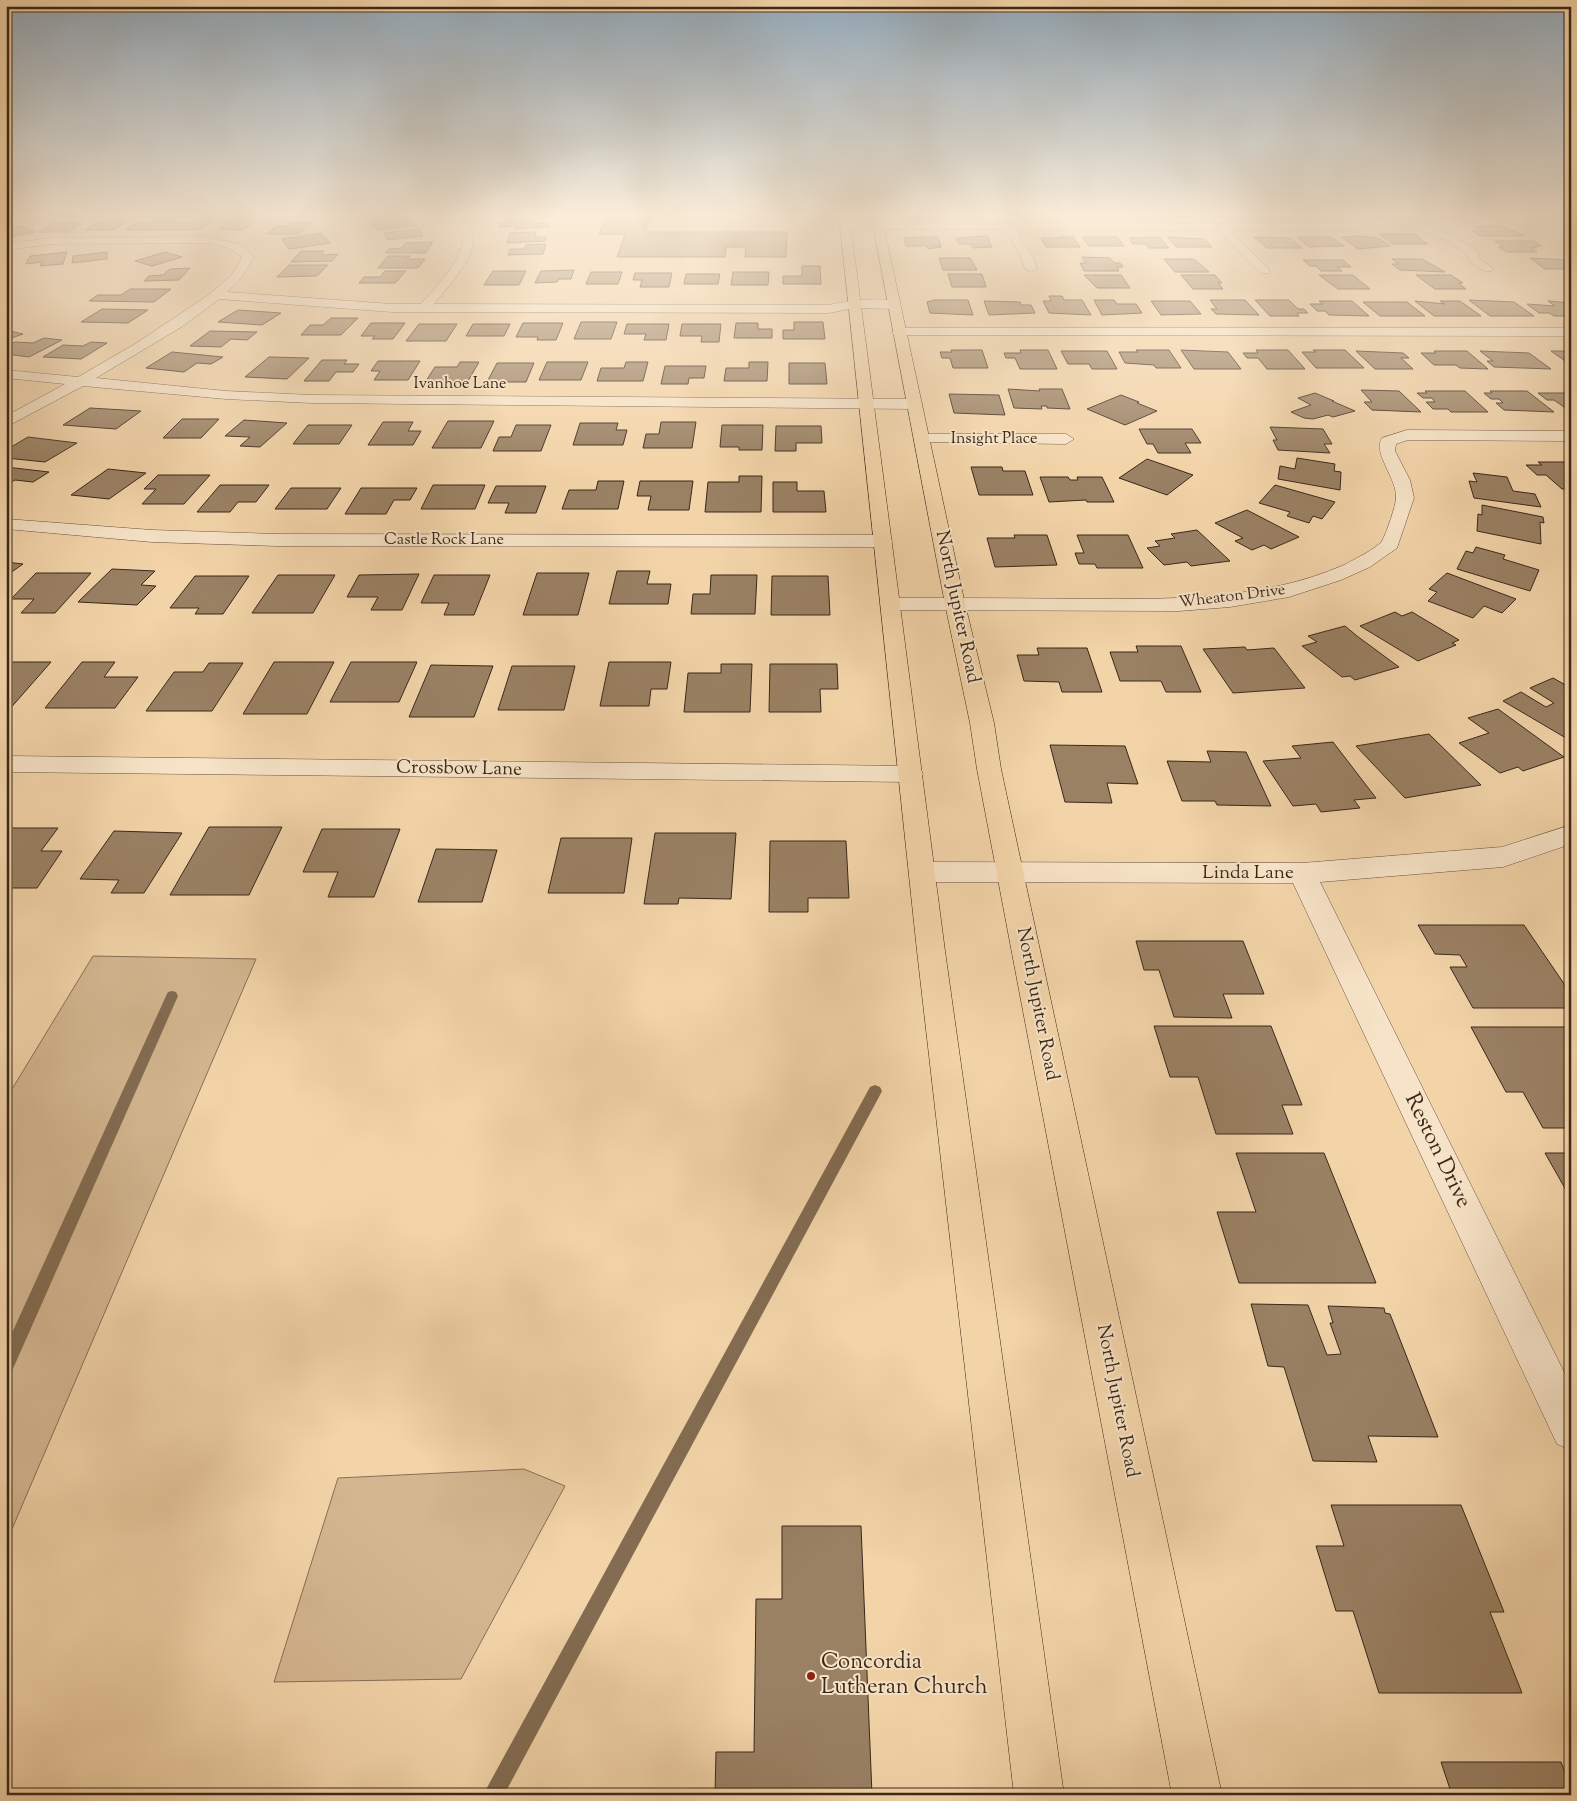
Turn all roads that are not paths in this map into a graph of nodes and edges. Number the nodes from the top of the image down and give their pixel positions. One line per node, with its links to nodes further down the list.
1 (211, 298): 12 (street)
2 (284, 298): 6 (street)
3 (432, 298): 6 (street)
4 (853, 298): 7 (main road)
5 (894, 298): 8 (main road, North Jupiter Road)
6 (428, 303): 7 (street)
7 (854, 304): 8 (street); 13 (main road)
8 (895, 305): 9 (main road, North Jupiter Road)
9 (899, 332): 10 (street); 14 (main road, North Jupiter Road)
10 (1571, 332)
11 (6, 374): 12 (street, Ivanhoe Lane)
12 (78, 381): 13 (street, Ivanhoe Lane); 15 (street)
13 (866, 403): 14 (street, Ivanhoe Lane); 20 (main road)
14 (915, 404): 17 (main road, North Jupiter Road)
15 (6, 422)
16 (1571, 436): 22 (street, Wheaton Drive)
17 (922, 438): 18 (street, Insight Place); 22 (main road, North Jupiter Road)
18 (1066, 439)
19 (6, 524): 20 (street, Castle Rock Lane)
20 (883, 541): 21 (main road)
21 (890, 604): 22 (street, Wheaton Drive); 24 (main road)
22 (955, 604): 27 (main road, North Jupiter Road)
23 (6, 764): 24 (street, Crossbow Lane)
24 (911, 774): 26 (main road)
25 (1571, 834): 28 (street, Linda Lane)
26 (922, 872): 27 (street, Linda Lane); 30 (main road)
27 (1010, 873): 28 (street, Linda Lane); 31 (main road, North Jupiter Road)
28 (1302, 873): 29 (street, Reston Drive)
29 (1571, 1430)
30 (1039, 1795)
31 (1197, 1795)

